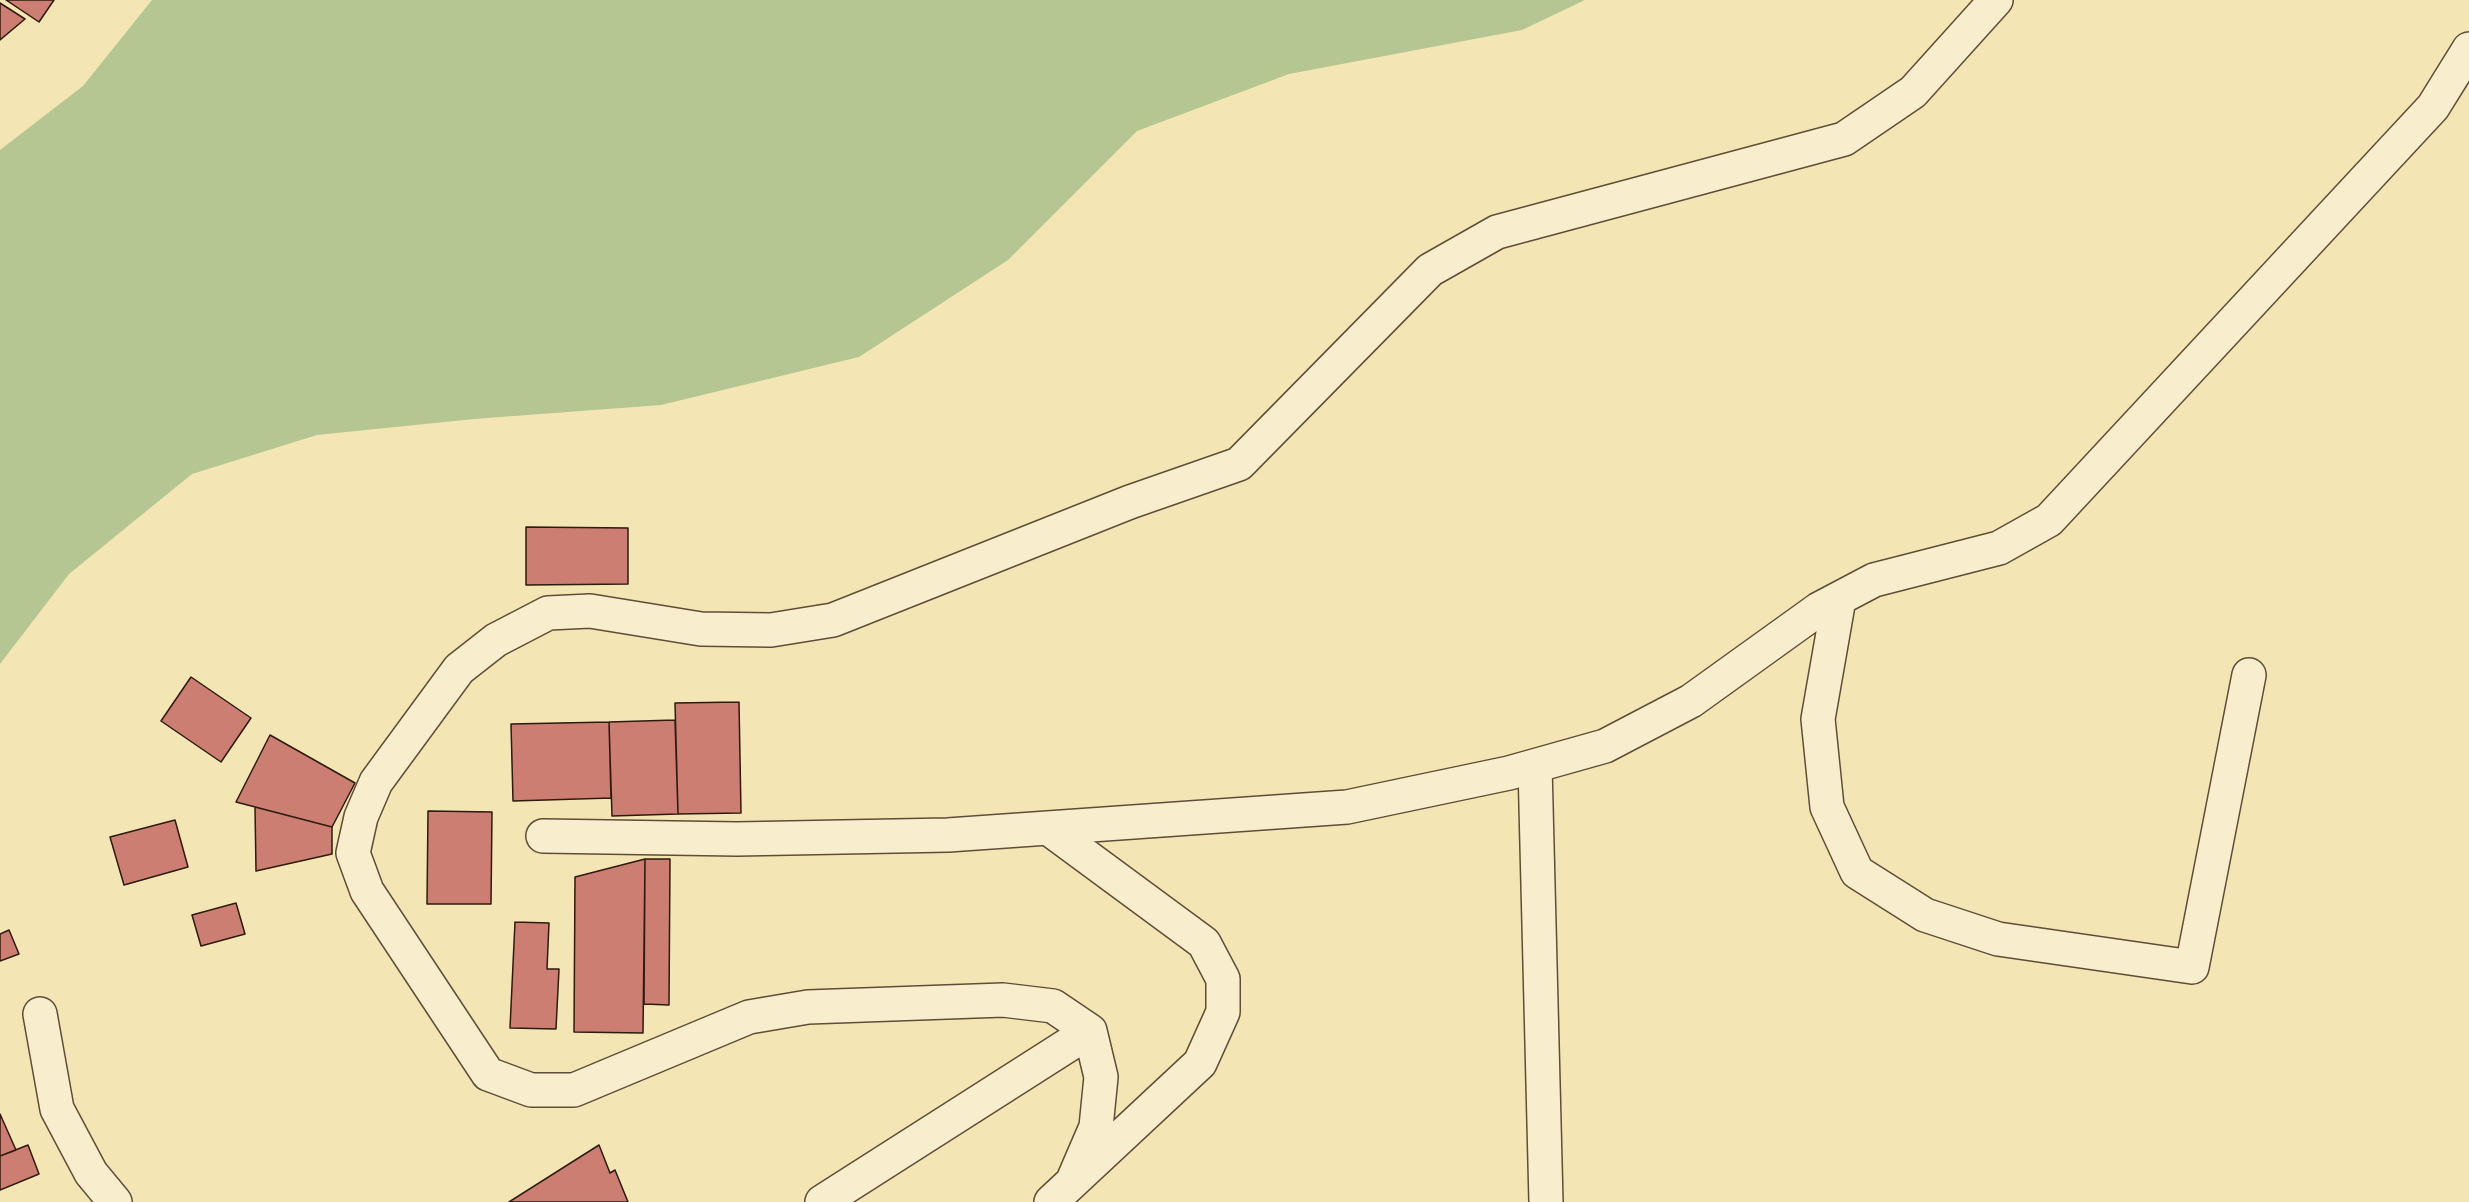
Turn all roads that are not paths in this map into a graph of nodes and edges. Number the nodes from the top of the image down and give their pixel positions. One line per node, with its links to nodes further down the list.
1 (1996, 0): 9 (street)
2 (2469, 49): 3 (street)
3 (1839, 599): 4 (street); 5 (street)
4 (2249, 675)
5 (1535, 766): 6 (street); 14 (street)
6 (1048, 828): 7 (street); 10 (street)
7 (543, 836)
8 (40, 1014): 11 (street)
9 (1090, 1031): 10 (street); 12 (street)
10 (1074, 1178): 13 (street)
11 (115, 1202)
12 (822, 1202)
13 (1051, 1202)
14 (1546, 1202)

